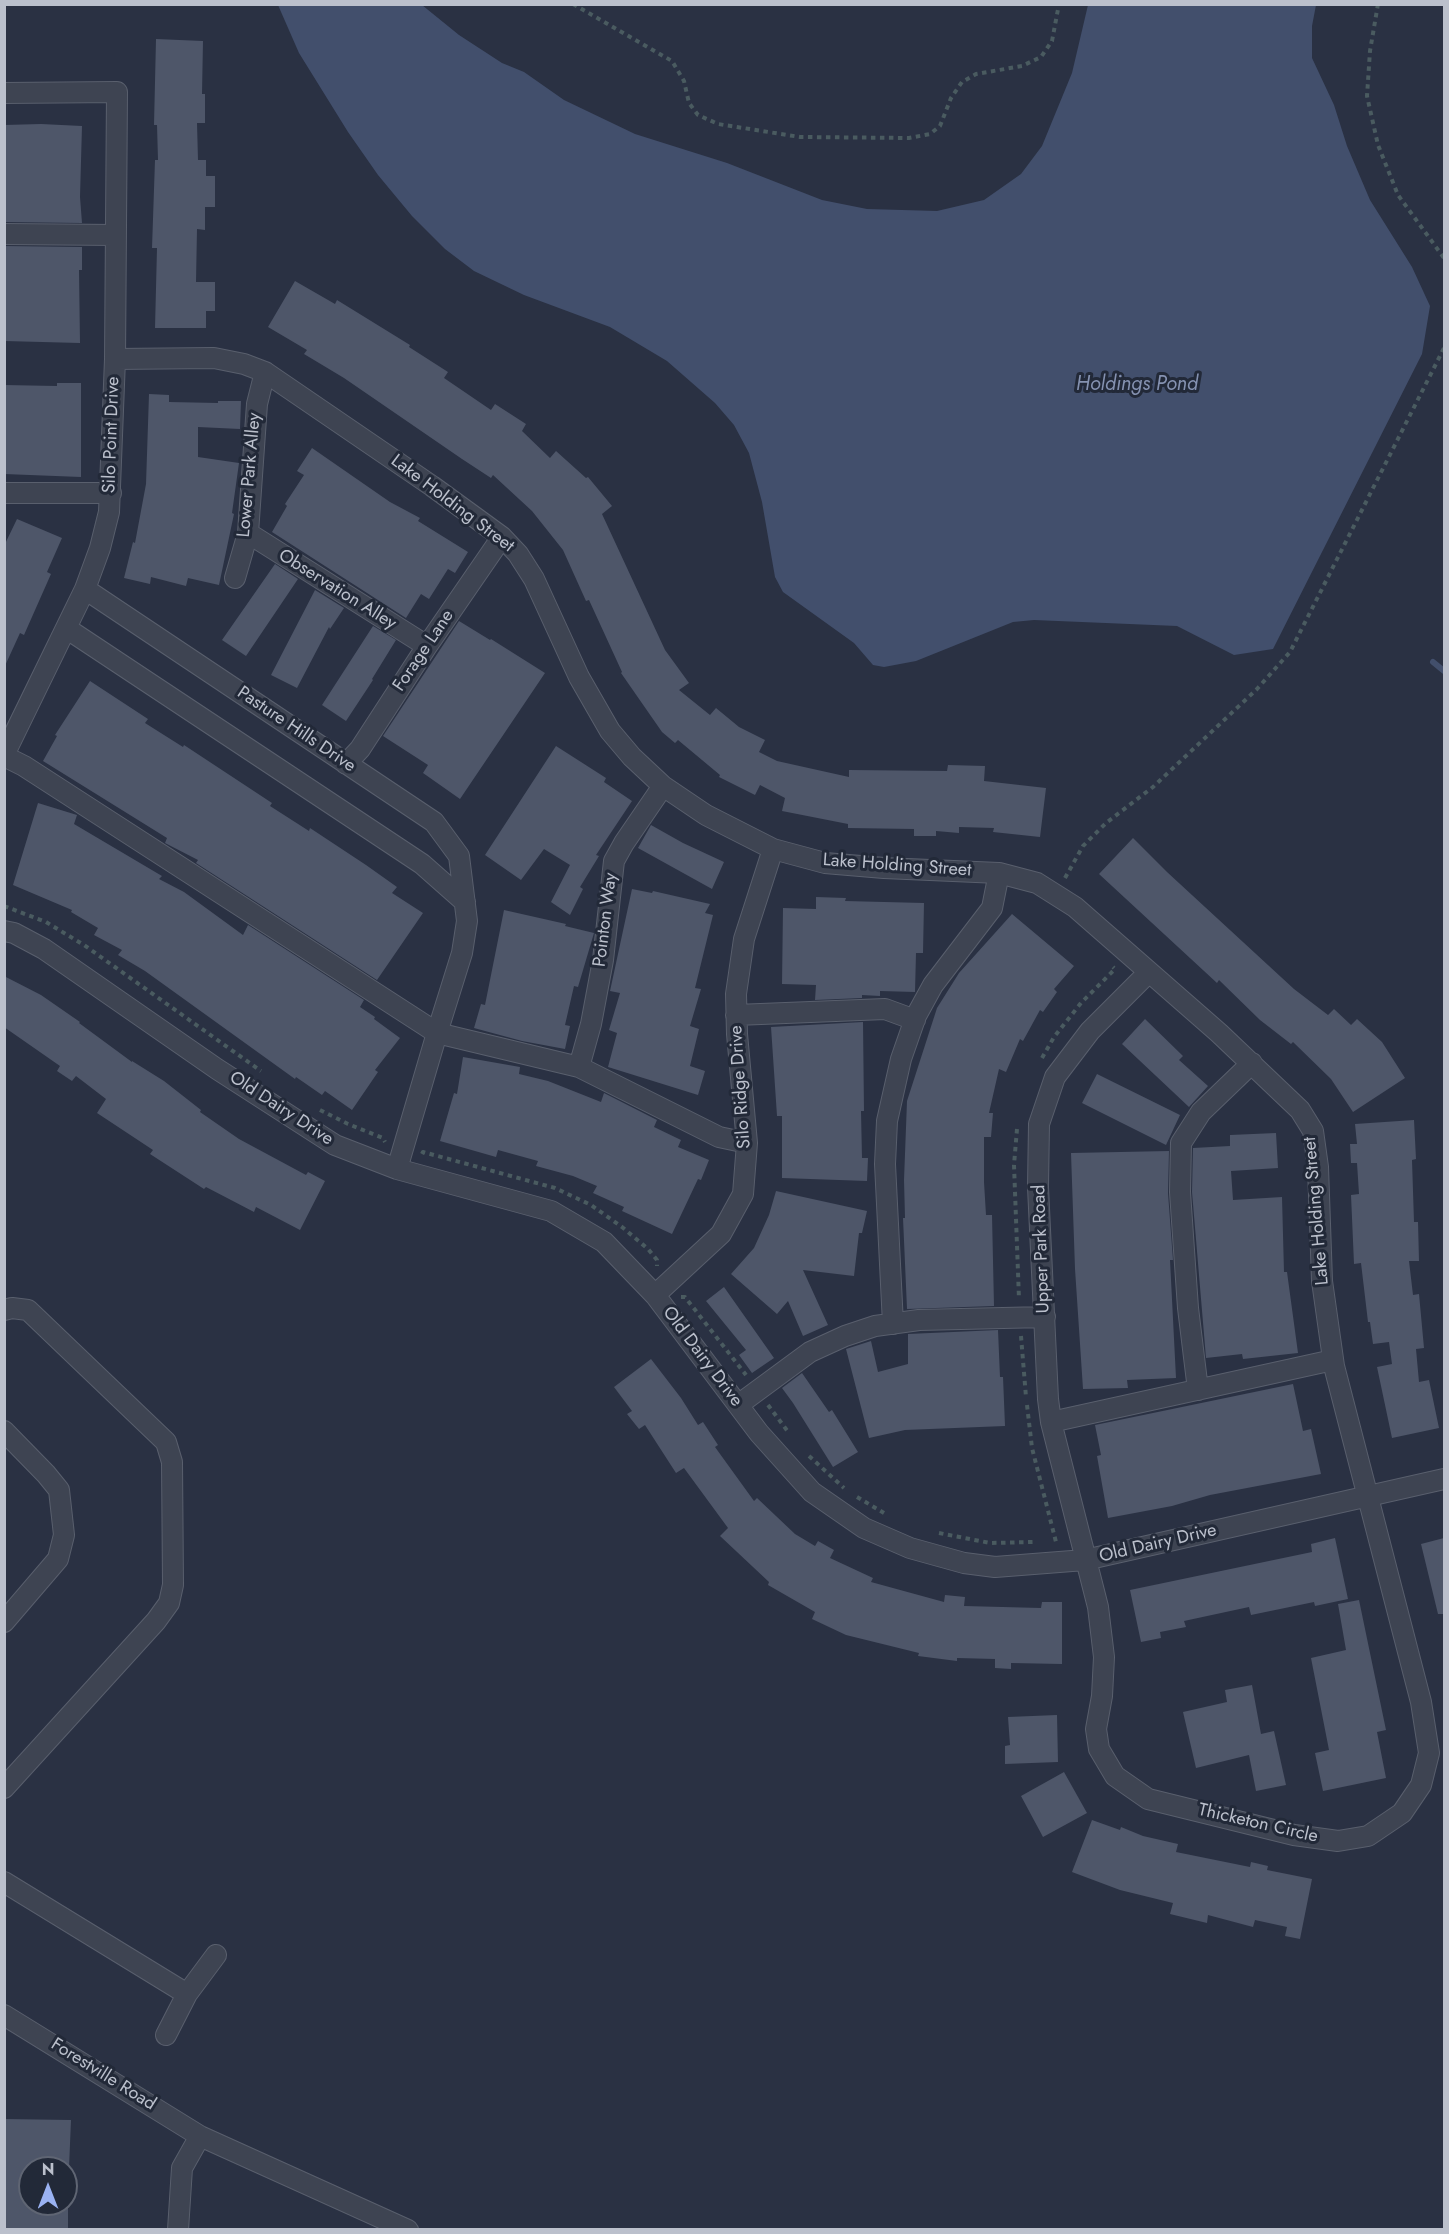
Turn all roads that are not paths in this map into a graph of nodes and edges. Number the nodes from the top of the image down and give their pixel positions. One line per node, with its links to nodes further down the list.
1 (4, 93): 3 (street, Silo Point Drive)
2 (4, 234): 3 (street)
3 (115, 235): 4 (street, Silo Point Drive)
4 (115, 359): 5 (street, Lake Holding Street); 7 (street, Silo Point Drive)
5 (265, 372): 8 (street, Lower Park Alley); 9 (street, Lake Holding Street)
6 (4, 493): 7 (street)
7 (111, 493): 11 (street, Silo Point Drive)
8 (248, 533): 10 (street, Lower Park Alley); 13 (street, Observation Alley)
9 (502, 537): 13 (street, Forage Lane); 16 (street, Lake Holding Street)
10 (235, 578)
11 (85, 589): 12 (street, Silo Point Drive); 15 (street, Pasture Hills Drive)
12 (66, 628): 14 (street, Silo Point Drive); 19 (street)
13 (426, 646): 15 (street, Forage Lane)
14 (4, 755): 24 (street)
15 (346, 764): 19 (street, Pasture Hills Drive)
16 (663, 786): 17 (street, Lake Holding Street); 26 (street, Pointon Way)
17 (773, 849): 18 (street, Lake Holding Street); 22 (street, Silo Ridge Drive)
18 (999, 873): 21 (street, Lake Holding Street); 23 (street)
19 (465, 902): 24 (street, Pasture Hills Drive)
20 (4, 931): 28 (street, Old Dairy Drive)
21 (1148, 973): 25 (street, Lake Holding Street); 31 (street, Upper Park Road)
22 (736, 1015): 23 (street); 27 (street, Silo Ridge Drive)
23 (915, 1020): 32 (street)
24 (436, 1033): 26 (street); 28 (street, Pasture Hills Drive)
25 (1252, 1063): 33 (street, Lake Holding Street); 34 (street)
26 (579, 1067): 27 (street)
27 (747, 1143): 29 (street, Silo Ridge Drive)
28 (397, 1169): 29 (street, Old Dairy Drive)
29 (655, 1295): 35 (street, Old Dairy Drive)
30 (4, 1310): 42 (street)
31 (1045, 1317): 32 (street); 36 (street, Upper Park Road)
32 (893, 1324): 35 (street)
33 (1333, 1360): 34 (street); 39 (street, Lake Holding Street)
34 (1198, 1389): 36 (street)
35 (738, 1405): 40 (street, Old Dairy Drive)
36 (1051, 1422): 40 (street, Upper Park Road)
37 (4, 1431): 41 (street)
38 (1444, 1479): 39 (street, Old Dairy Drive)
39 (1367, 1497): 40 (street, Old Dairy Drive); 40 (street, Thicketon Circle)
40 (1085, 1560)
41 (4, 1622)
42 (4, 1788)
43 (4, 1882): 45 (street)
44 (216, 1955): 45 (street)
45 (187, 1994): 47 (street)
46 (4, 2015): 48 (street, Forestville Road)
47 (166, 2035)
48 (200, 2136): 49 (street); 50 (street, Forestville Road)
49 (178, 2229)
50 (408, 2229)

